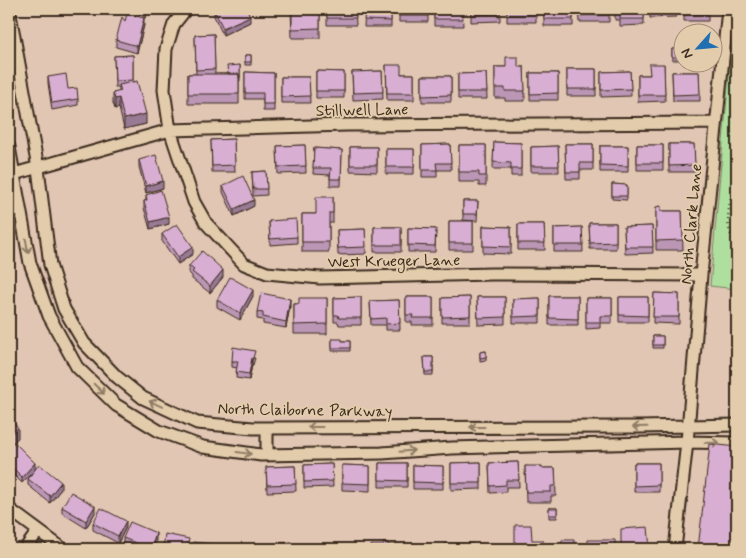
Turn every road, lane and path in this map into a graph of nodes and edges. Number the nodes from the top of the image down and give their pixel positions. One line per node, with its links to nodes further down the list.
1 (9, 9): 7 (street, North Claiborne Parkway)
2 (186, 9): 5 (street, West Krueger Lane)
3 (728, 9): 4 (street, North Clark Lane)
4 (716, 123): 5 (street, Stillwell Lane); 11 (street, North Clark Lane)
5 (170, 130): 7 (street, Stillwell Lane); 11 (street, West Krueger Lane)
6 (9, 147): 8 (street)
7 (38, 168): 8 (street, Stillwell Lane); 14 (street, North Claiborne Parkway, one-way to 7)
8 (14, 174): 17 (street, one-way to 17)
9 (737, 175): 10 (path)
10 (737, 242)
11 (701, 275): 13 (street, North Clark Lane)
12 (737, 425): 13 (street, North Claiborne Parkway)
13 (688, 426): 14 (street, North Claiborne Parkway, one-way to 14); 15 (street, North Clark Lane)
14 (267, 428): 17 (street)
15 (687, 442): 16 (street, one-way to 16); 17 (street, one-way to 15); 22 (street, North Clark Lane)
16 (737, 443)
17 (266, 455)
18 (9, 509): 19 (street)
19 (38, 531): 20 (street); 21 (street)
20 (25, 549)
21 (63, 549)
22 (675, 549)

